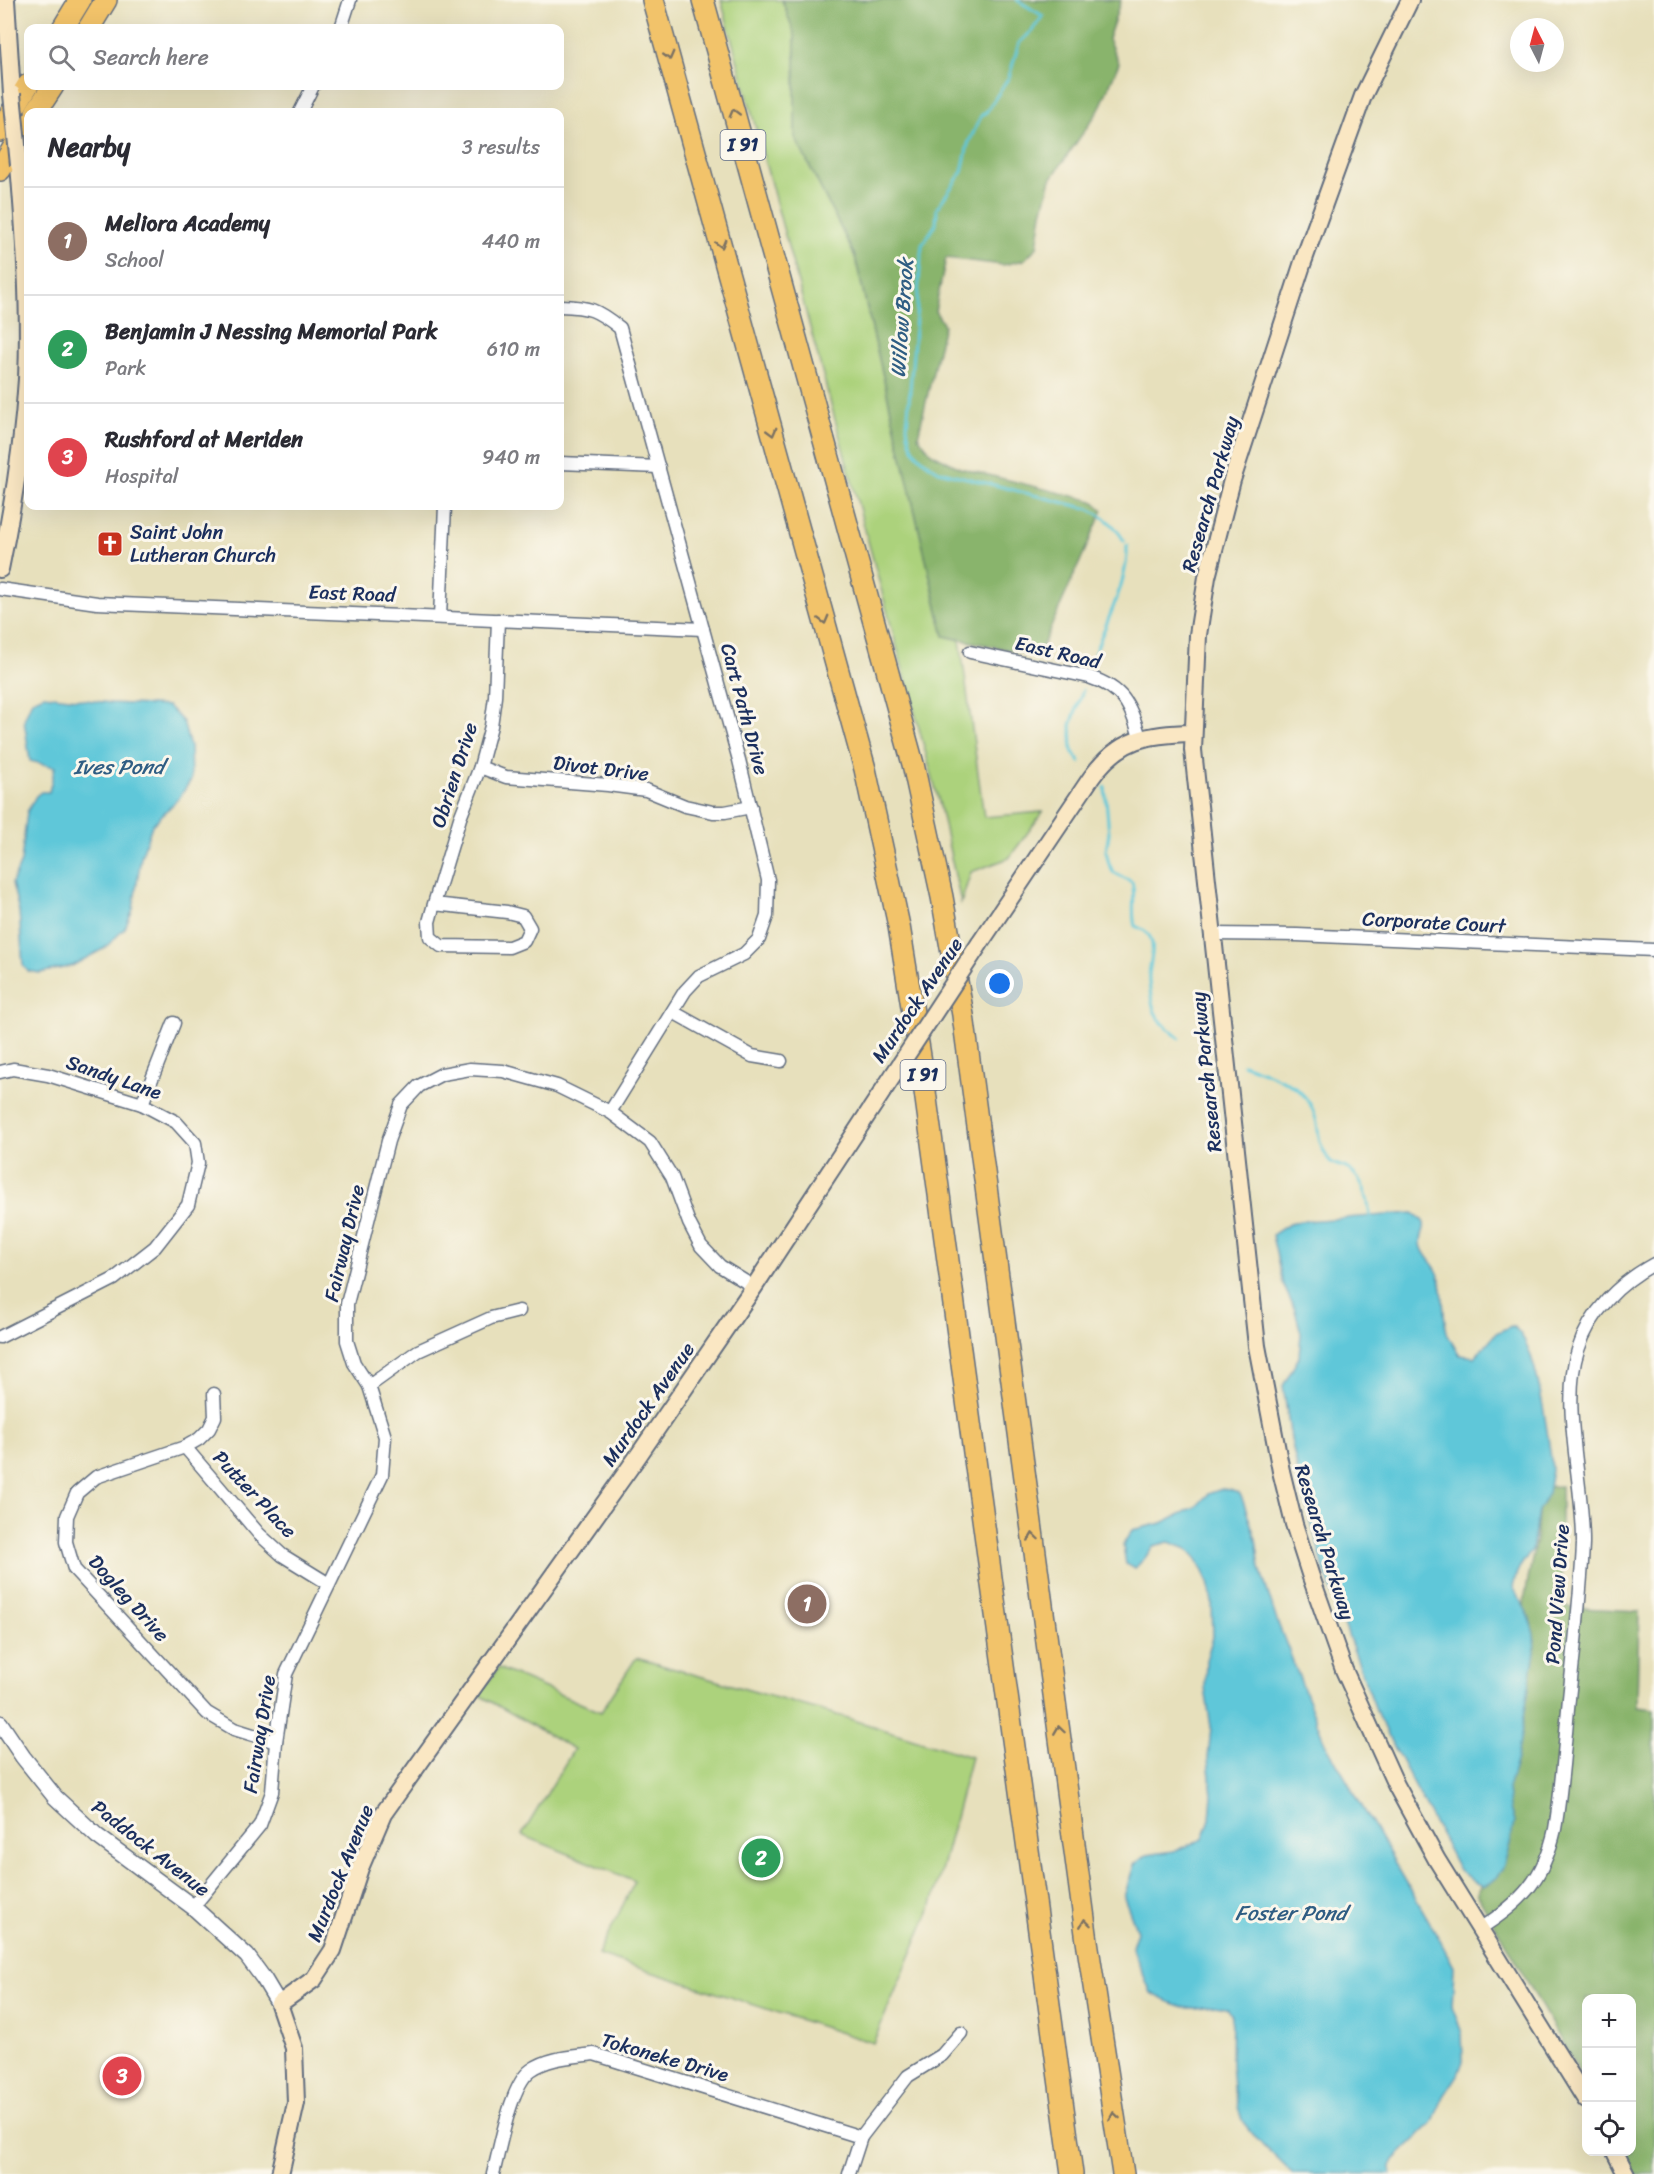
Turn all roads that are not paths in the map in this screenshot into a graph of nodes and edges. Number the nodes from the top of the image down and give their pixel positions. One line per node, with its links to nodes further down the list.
1 (6, 0): 11 (main road)
2 (80, 0): 8 (highway)
3 (106, 0): 9 (highway)
4 (350, 0): 10 (street)
5 (653, 0): 64 (highway, I 91, one-way to 64)
6 (703, 0): 65 (highway, I 91, one-way to 6)
7 (1410, 0): 31 (main road, Research Parkway)
8 (65, 24)
9 (91, 24)
10 (342, 24)
11 (20, 89): 16 (highway); 18 (main road, bridge)
12 (50, 90): 14 (highway)
13 (311, 90): 15 (street)
14 (39, 108)
15 (302, 108)
16 (0, 131)
17 (24, 133): 18 (highway)
18 (9, 167): 19 (main road)
19 (24, 250)
20 (564, 306): 23 (street, Cart Path Drive)
21 (24, 411): 25 (main road)
22 (564, 463): 23 (street)
23 (659, 467): 29 (street, Cart Path Drive)
24 (445, 510): 27 (street)
25 (0, 569)
26 (0, 589): 27 (street, East Road)
27 (440, 616): 28 (street, East Road)
28 (498, 620): 29 (street, East Road); 33 (street, Obrien Drive)
29 (703, 629): 34 (street, Cart Path Drive)
30 (970, 652): 32 (street, East Road)
31 (1193, 733): 32 (main road, Murdock Avenue); 36 (main road, Research Parkway)
32 (1140, 738): 45 (main road, Murdock Avenue, bridge)
33 (480, 767): 34 (street, Divot Drive); 35 (street, Obrien Drive)
34 (751, 807): 38 (street, Cart Path Drive)
35 (434, 904): 35 (street, Obrien Drive)
36 (1213, 934): 37 (street, Corporate Court); 55 (main road, Research Parkway)
37 (1654, 950)
38 (673, 1012): 40 (street); 43 (street, Cart Path Drive)
39 (174, 1023): 42 (street)
40 (781, 1060)
41 (0, 1072): 42 (street, Sandy Lane)
42 (142, 1104): 47 (street, Sandy Lane)
43 (610, 1112): 45 (street, Fairway Drive); 48 (street, Fairway Drive)
44 (1654, 1264): 55 (street, Pond View Drive)
45 (754, 1287): 56 (main road, Murdock Avenue)
46 (519, 1311): 48 (street)
47 (0, 1337)
48 (369, 1386): 51 (street, Fairway Drive)
49 (214, 1395): 50 (street, Dogleg Drive)
50 (185, 1447): 51 (street, Putter Place); 53 (street, Dogleg Drive)
51 (329, 1584): 53 (street, Fairway Drive)
52 (0, 1723): 54 (street, Paddock Avenue)
53 (276, 1742): 54 (street, Fairway Drive)
54 (193, 1907): 56 (street, Paddock Avenue)
55 (1479, 1929): 58 (main road, Research Parkway)
56 (279, 2004): 61 (main road)
57 (961, 2033): 59 (street)
58 (1582, 2092)
59 (861, 2137): 62 (street, Tokoneke Drive); 63 (street)
60 (1617, 2156): 66 (main road)
61 (280, 2174)
62 (493, 2174)
63 (849, 2174)
64 (1072, 2174)
65 (1123, 2174)
66 (1626, 2174)

